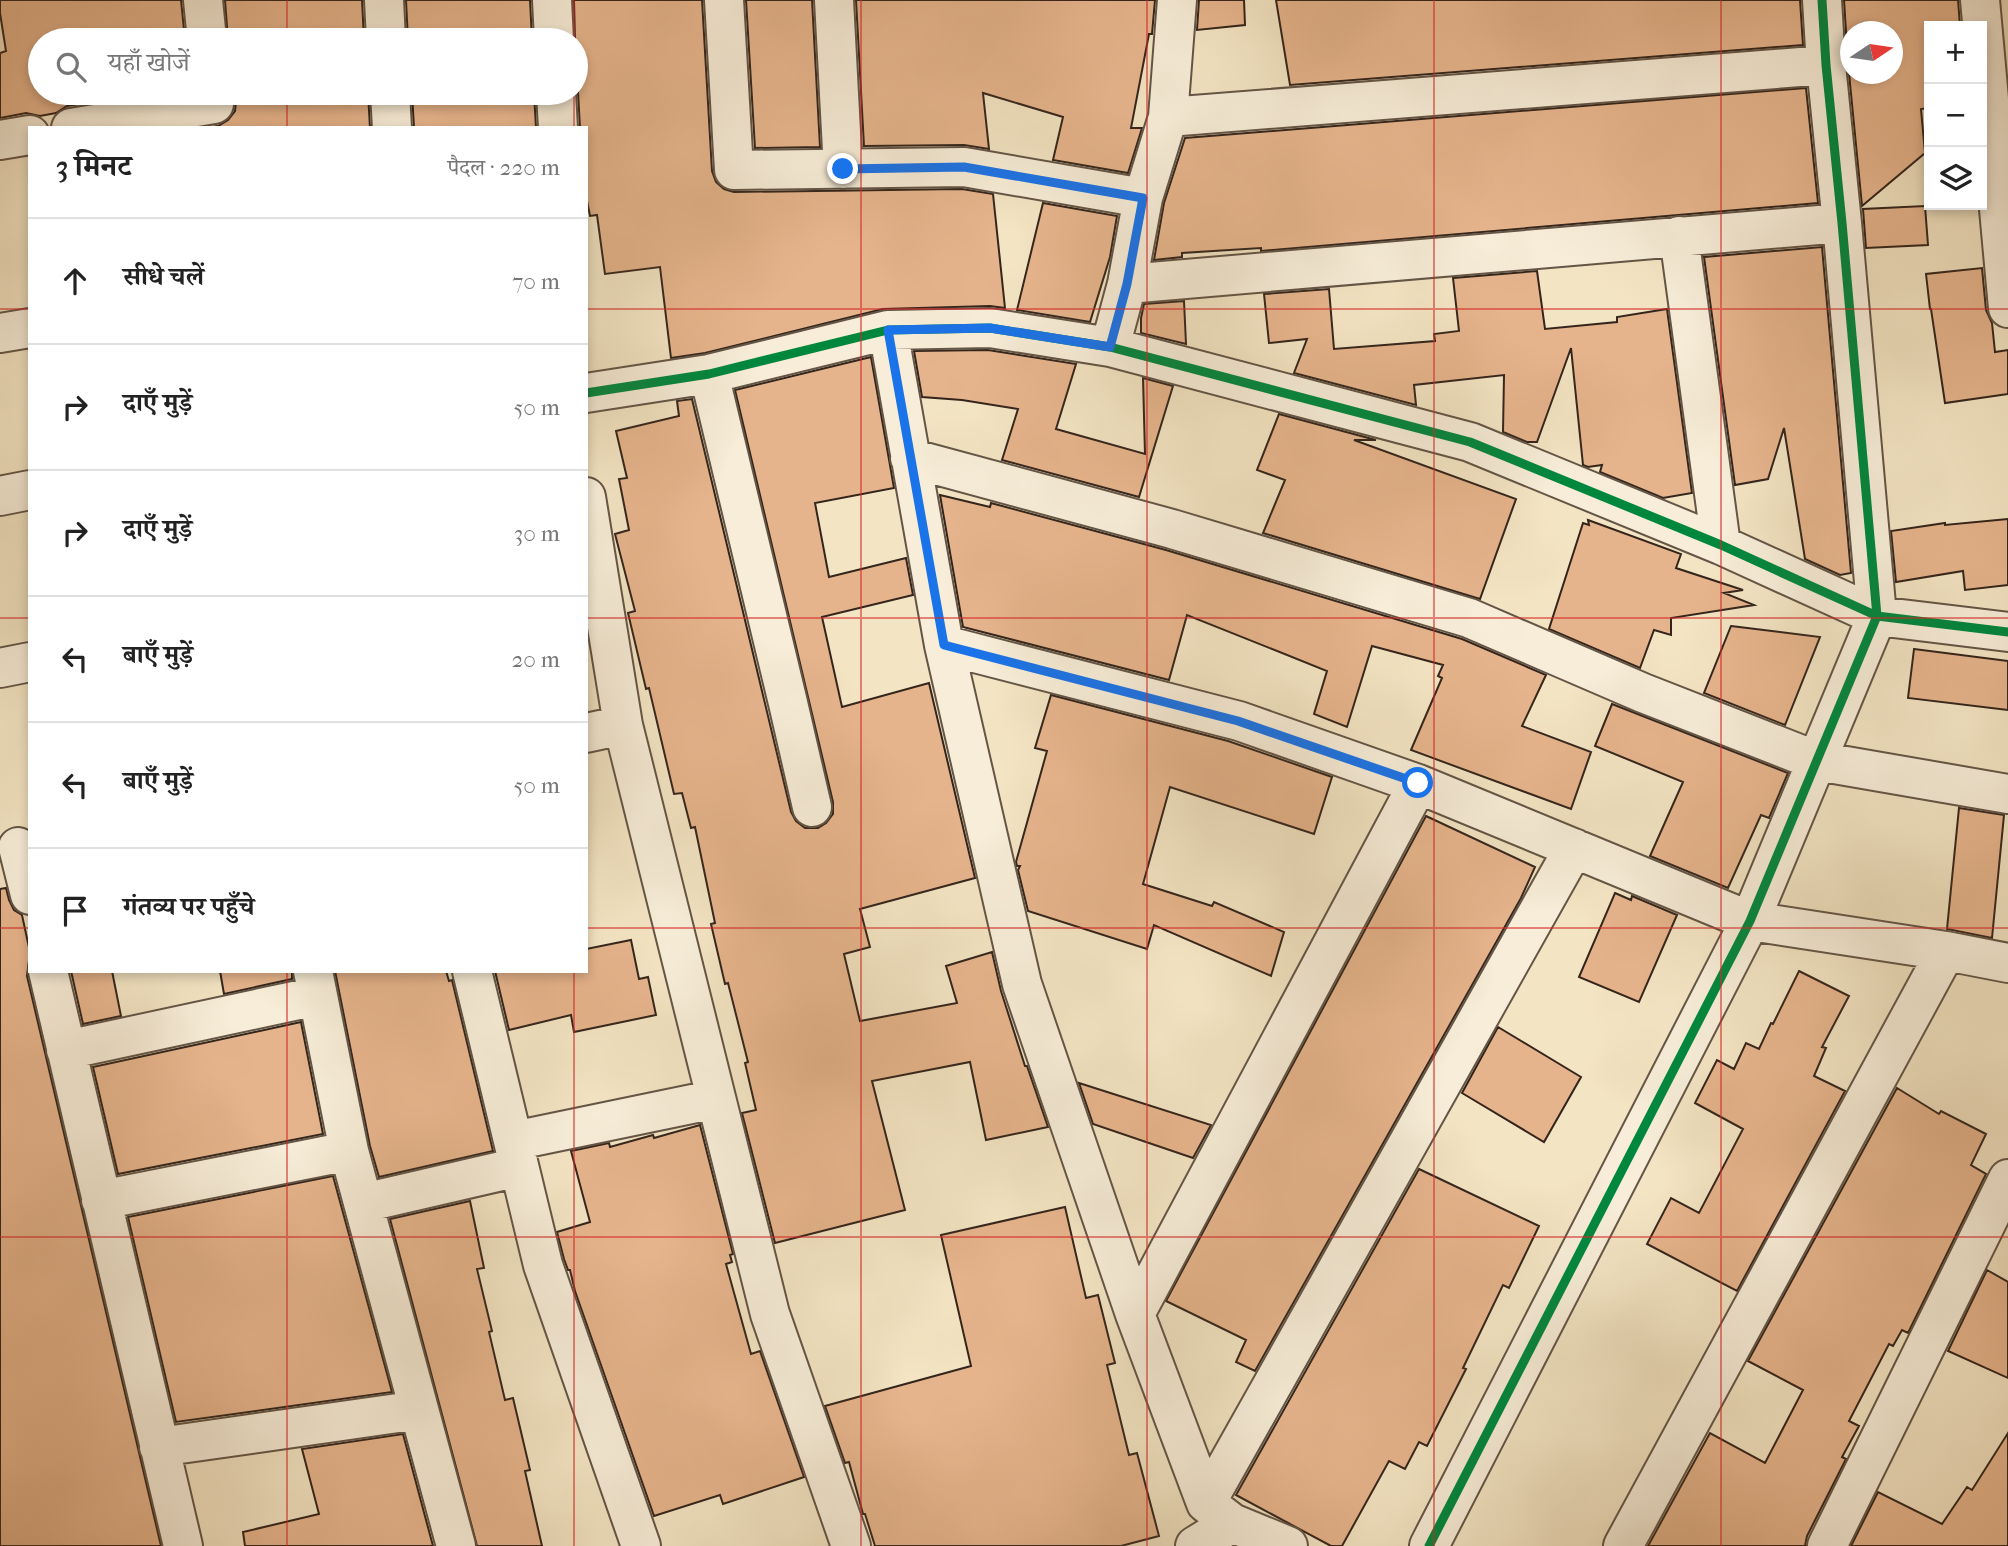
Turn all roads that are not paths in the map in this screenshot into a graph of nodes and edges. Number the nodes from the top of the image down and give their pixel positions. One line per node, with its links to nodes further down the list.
1 (203, 0): 9 (street)
2 (384, 0): 10 (street)
3 (552, 0): 11 (street)
4 (724, 0): 22 (street)
5 (834, 0): 22 (street)
6 (1177, 0): 16 (street)
7 (1822, 0): 12 (street)
8 (1980, 0): 27 (street)
9 (206, 28)
10 (385, 28)
11 (553, 28)
12 (1826, 65): 16 (street); 24 (street)
13 (391, 105): 18 (street)
14 (557, 105): 19 (street)
15 (214, 108): 17 (street)
16 (1168, 117): 23 (street)
17 (85, 126)
18 (392, 126)
19 (558, 126)
20 (28, 135): 21 (street)
21 (0, 140)
22 (843, 169): 23 (street)
23 (1143, 198): 26 (street)
24 (1842, 223): 25 (street); 39 (street)
25 (1679, 236): 26 (street); 38 (street)
26 (1127, 284): 31 (street)
27 (2008, 308)
28 (28, 328): 30 (street)
29 (888, 330): 31 (street); 32 (street); 34 (street)
30 (0, 333)
31 (1110, 347): 38 (street)
32 (709, 374): 33 (street); 49 (street)
33 (588, 393)
34 (910, 458): 41 (street); 46 (street)
35 (28, 489): 36 (street)
36 (0, 496)
37 (588, 509): 44 (street)
38 (1721, 545): 39 (street)
39 (1877, 615): 40 (street); 46 (street)
40 (2008, 632)
41 (944, 645): 47 (street); 66 (street)
42 (28, 662): 43 (street)
43 (0, 668)
44 (623, 725): 45 (street); 60 (street)
45 (588, 733)
46 (1816, 761): 48 (street); 53 (street)
47 (1418, 783): 51 (street); 66 (street)
48 (2008, 794)
49 (812, 807)
50 (16, 848): 52 (street)
51 (1574, 848): 53 (street); 69 (street)
52 (28, 888)
53 (1750, 921): 54 (street); 76 (street)
54 (1946, 951): 55 (street); 77 (street)
55 (2008, 963)
56 (48, 973): 59 (street)
57 (472, 973): 62 (street)
58 (315, 984): 59 (street); 61 (street)
59 (66, 1050): 64 (street)
60 (716, 1099): 62 (street); 73 (street)
61 (349, 1152): 64 (street); 65 (street)
62 (516, 1154): 65 (street); 72 (street)
63 (2008, 1180): 78 (street)
64 (101, 1199): 68 (street)
65 (363, 1203): 67 (street)
66 (1135, 1314): 69 (street)
67 (419, 1410): 68 (street); 71 (street)
68 (159, 1447): 70 (street)
69 (1219, 1513): 74 (street); 75 (street)
70 (183, 1546)
71 (456, 1546)
72 (641, 1546)
73 (851, 1546)
74 (1195, 1546)
75 (1289, 1546)
76 (1429, 1546)
77 (1623, 1546)
78 (1827, 1546)

